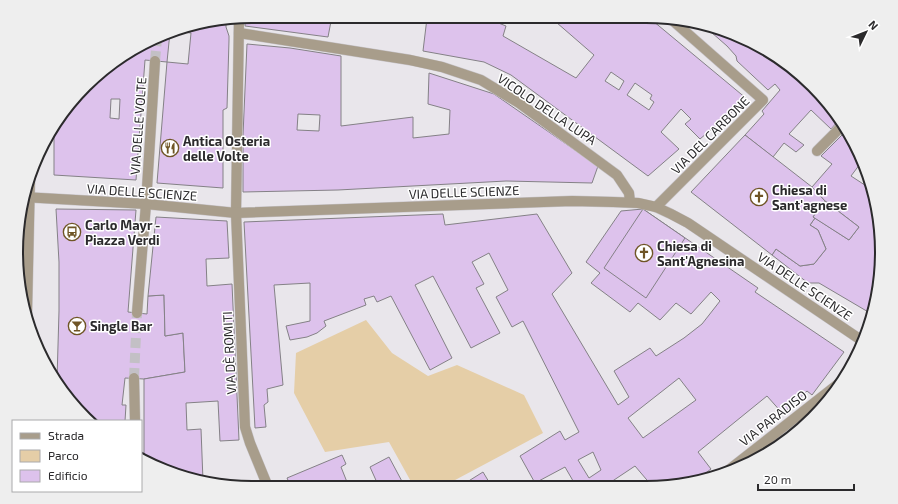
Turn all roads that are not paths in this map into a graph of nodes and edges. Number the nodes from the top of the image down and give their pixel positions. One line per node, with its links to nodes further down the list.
1 (239, 23): 3 (street, VIA DÈ ROMITI)
2 (679, 25): 10 (street, VIA DEL CARBONE)
3 (239, 33): 8 (street, VICOLO DELLA LUPA); 12 (street, VIA DÈ ROMITI)
4 (155, 61): 9 (street, VIA DELLE VOLTE)
5 (839, 129): 6 (street)
6 (817, 150)
7 (30, 197): 9 (street, VIA DELLE SCIENZE)
8 (630, 202): 10 (street, VIA DELLE SCIENZE); 12 (street, VIA DELLE SCIENZE)
9 (146, 204): 12 (street, VIA DELLE SCIENZE); 14 (street, VIA DELLE VOLTE)
10 (656, 207): 15 (street, VIA DELLE SCIENZE)
11 (26, 213): 13 (street)
12 (236, 213): 20 (street, VIA DÈ ROMITI)
13 (27, 296)
14 (137, 313)
15 (859, 338)
16 (134, 378): 18 (street)
17 (826, 394): 19 (street, VIA PARADISO)
18 (135, 420)
19 (741, 460)
20 (265, 481)

